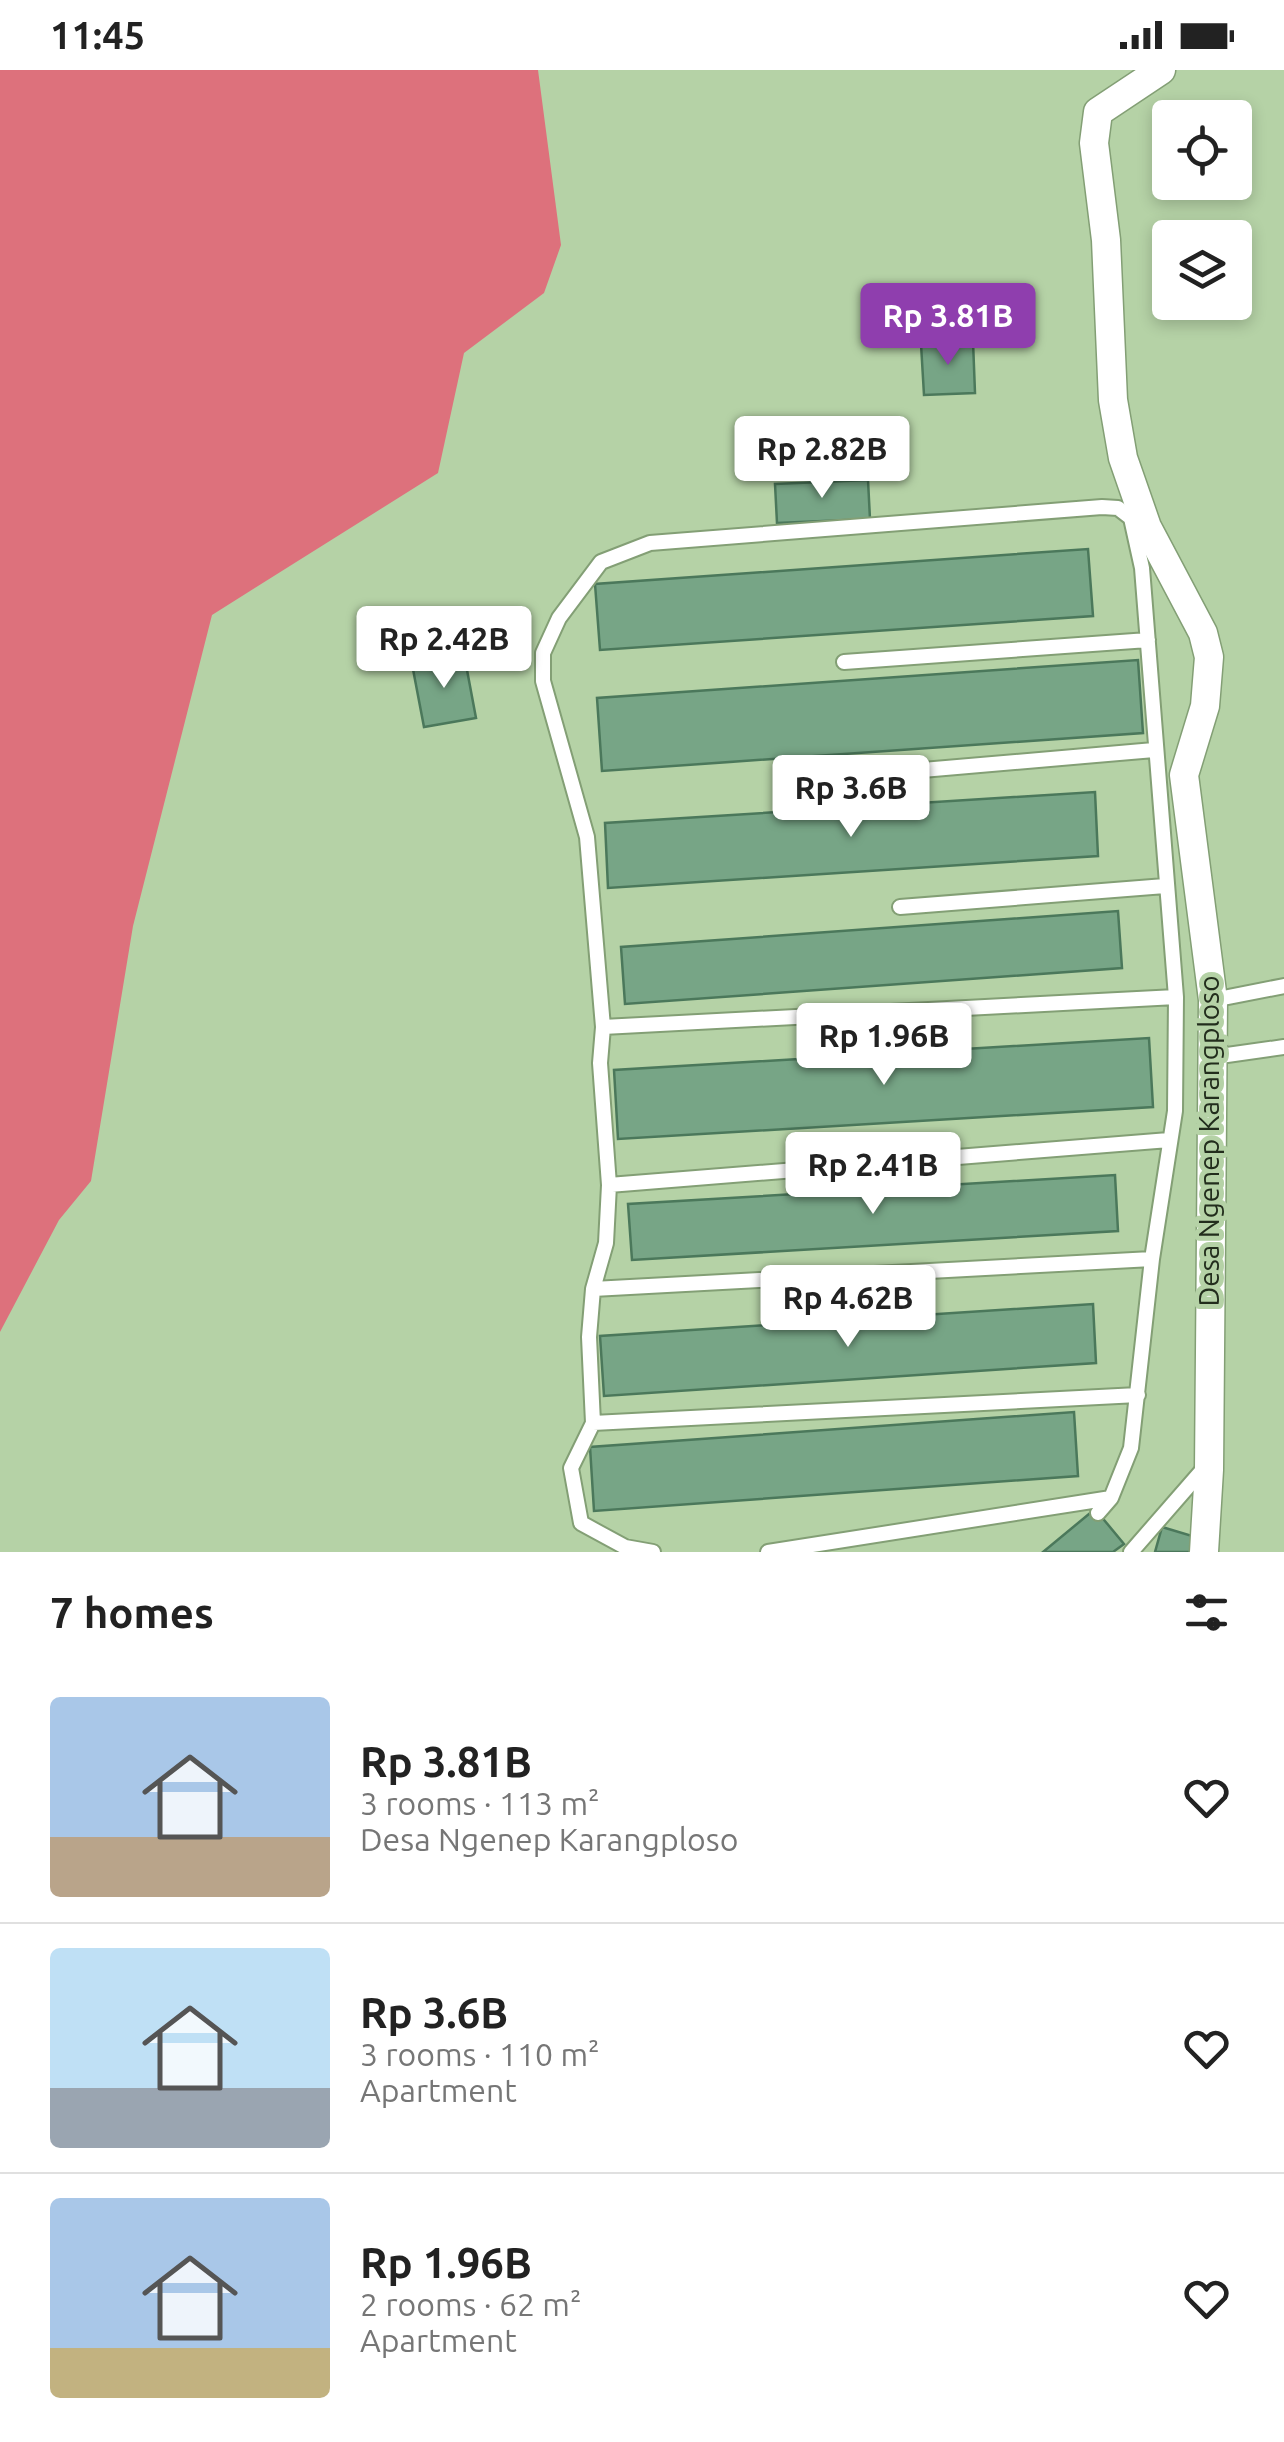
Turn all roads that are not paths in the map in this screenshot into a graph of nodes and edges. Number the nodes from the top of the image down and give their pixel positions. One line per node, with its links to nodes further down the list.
1 (1161, 70): 10 (street, Desa Ngenep Karangploso)
2 (1148, 640): 3 (lane); 4 (lane); 11 (lane)
3 (844, 662)
4 (1154, 750): 5 (lane); 6 (lane)
5 (876, 774)
6 (1165, 886): 7 (lane); 9 (lane)
7 (900, 907)
8 (1284, 986): 10 (lane)
9 (1176, 998): 11 (lane); 14 (lane)
10 (1213, 1000): 13 (street, Desa Ngenep Karangploso)
11 (604, 1028): 15 (lane)
12 (1284, 1047): 13 (lane)
13 (1214, 1057): 20 (street, Desa Ngenep Karangploso)
14 (1169, 1140): 15 (lane); 16 (lane)
15 (610, 1185): 17 (lane)
16 (1152, 1259): 17 (lane); 18 (lane)
17 (593, 1288): 19 (lane)
18 (1138, 1395): 19 (lane); 21 (lane)
19 (593, 1423): 23 (lane)
20 (1210, 1461): 25 (lane); 26 (street, Desa Ngenep Karangploso)
21 (1112, 1498): 22 (lane); 24 (lane)
22 (1098, 1513)
23 (653, 1552)
24 (768, 1552)
25 (1131, 1552)
26 (1204, 1552)

